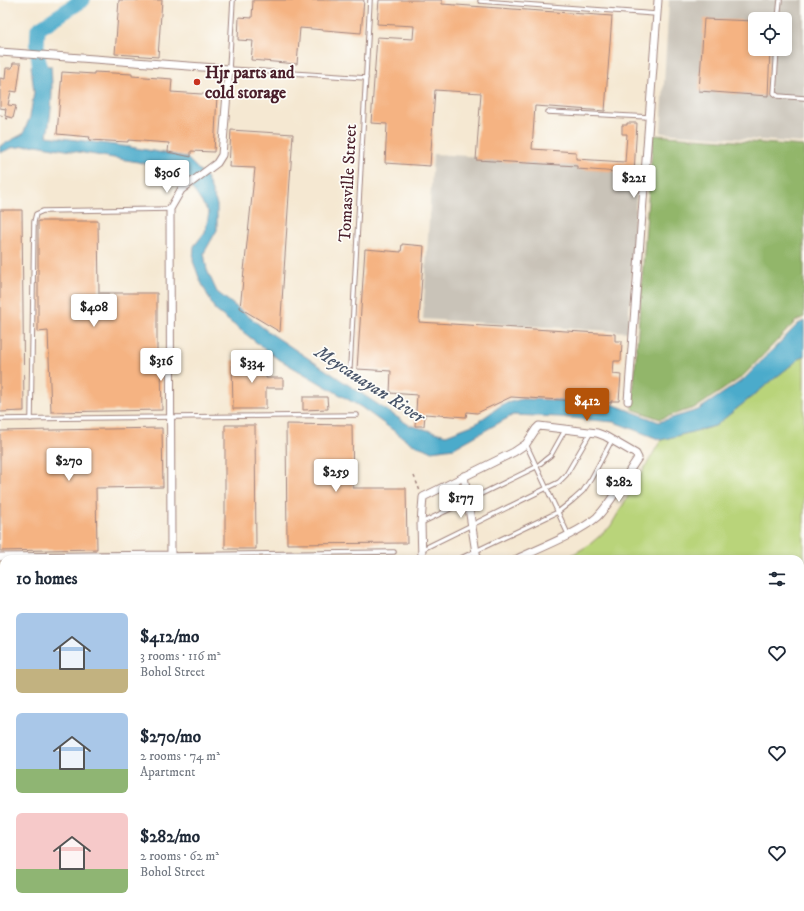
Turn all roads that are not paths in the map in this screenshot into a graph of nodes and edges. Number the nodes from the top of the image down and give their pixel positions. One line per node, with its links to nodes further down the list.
1 (233, 0): 10 (lane)
2 (370, 0): 11 (lane, Tomasville Street)
3 (658, 0): 7 (street)
4 (780, 0): 6 (lane)
5 (480, 1): 7 (lane)
6 (779, 12)
7 (656, 14): 14 (street)
8 (0, 52): 10 (street)
9 (777, 56): 12 (lane)
10 (229, 69): 11 (lane); 15 (street)
11 (366, 78): 16 (lane, Tomasville Street)
12 (804, 98)
13 (548, 112): 14 (lane)
14 (649, 117): 17 (street)
15 (170, 210): 19 (street); 21 (lane)
16 (350, 367)
17 (628, 401)
18 (357, 415): 19 (lane)
19 (171, 417): 21 (lane); 37 (street)
20 (0, 419): 21 (lane)
21 (31, 419)
22 (566, 430): 23 (street); 25 (street); 26 (lane)
23 (591, 432): 24 (street); 28 (lane)
24 (612, 440): 30 (lane); 33 (street)
25 (526, 444): 26 (lane); 27 (street)
26 (536, 467): 28 (lane); 29 (lane)
27 (464, 476): 29 (street); 31 (street)
28 (547, 489): 30 (lane); 32 (lane)
29 (468, 501): 31 (lane); 32 (street)
30 (558, 512): 33 (lane); 39 (lane)
31 (421, 523): 34 (street)
32 (471, 525): 34 (lane); 39 (street)
33 (568, 534): 40 (street)
34 (422, 550): 38 (street)
35 (394, 552): 36 (lane)
36 (316, 553): 37 (lane)
37 (171, 555)
38 (422, 555)
39 (476, 555)
40 (525, 555)

